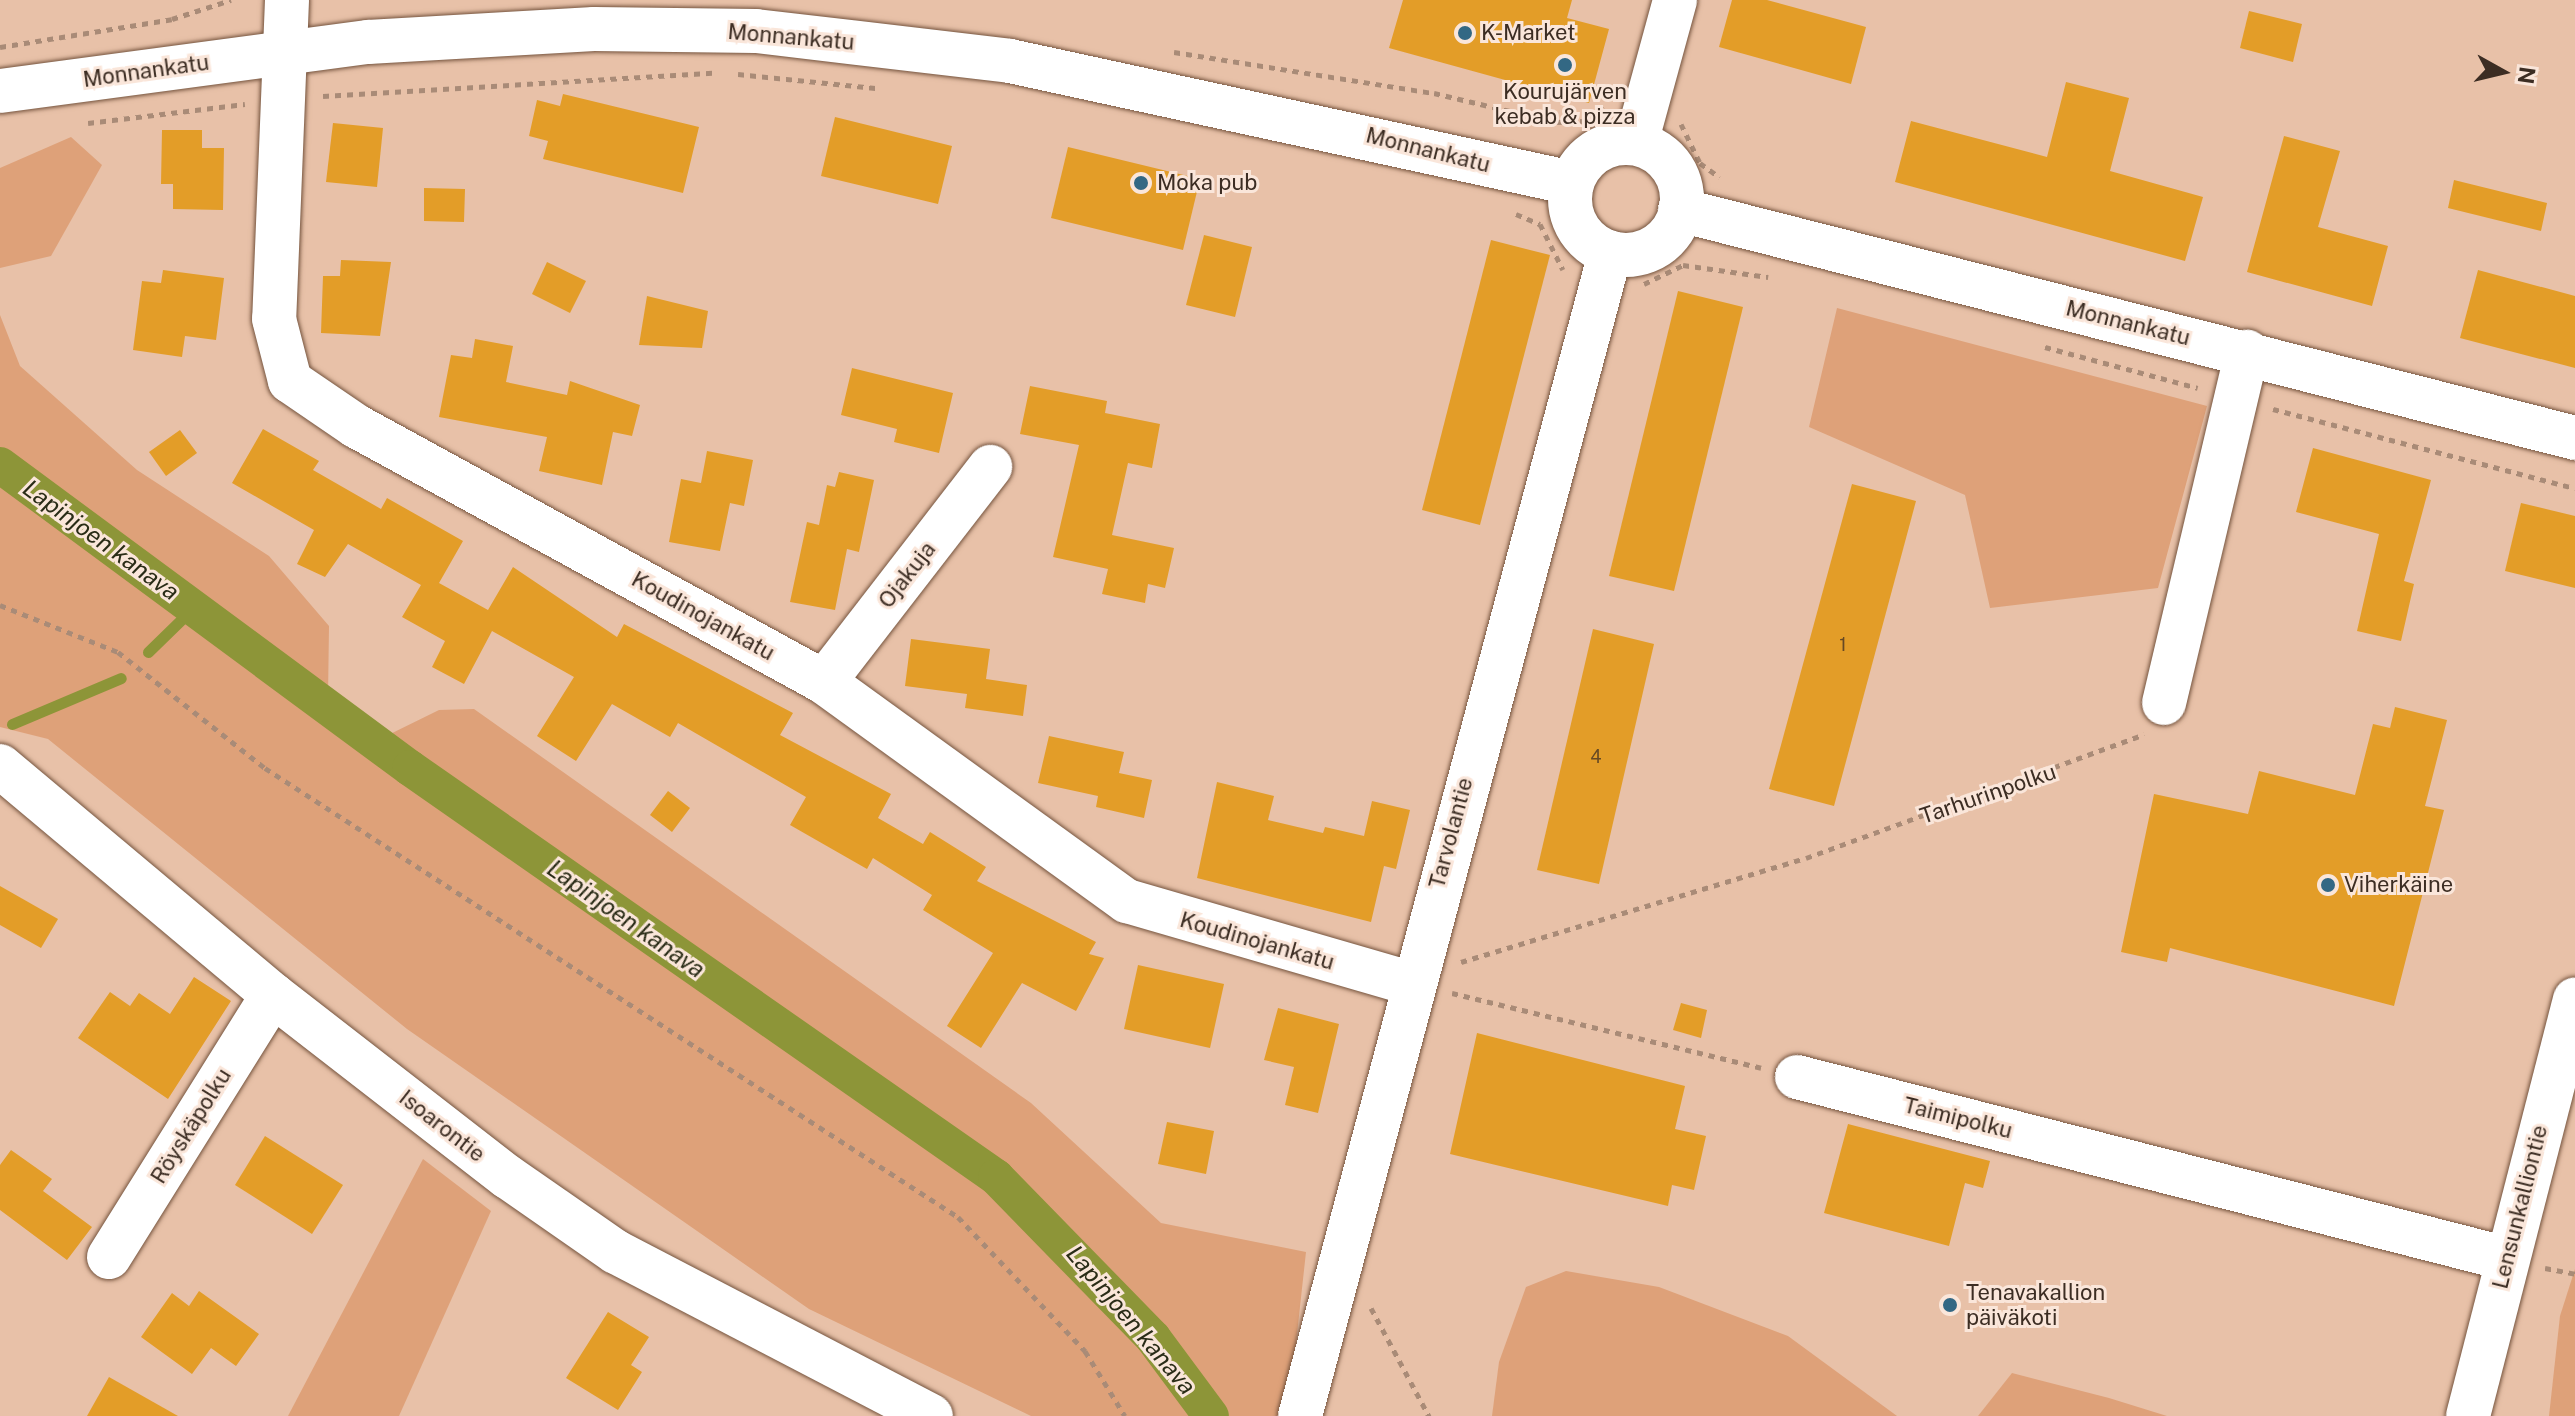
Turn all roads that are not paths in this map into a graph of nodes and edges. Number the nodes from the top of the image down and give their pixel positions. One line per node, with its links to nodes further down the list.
1 (287, 0): 3 (street, Koudinojankatu)
2 (1675, 0): 5 (street)
3 (286, 52): 4 (street, Monnankatu); 6 (street, Monnankatu); 12 (street, Koudinojankatu)
4 (0, 91)
5 (1641, 127): 6 (street); 7 (street)
6 (1572, 183): 8 (street)
7 (1680, 210): 8 (street); 9 (street, Monnankatu)
8 (1605, 267): 15 (street, Tarvolantie)
9 (2247, 352): 10 (street, Monnankatu); 13 (street)
10 (2575, 438)
11 (990, 467): 12 (street, Ojakuja)
12 (824, 682): 15 (street, Koudinojankatu)
13 (2164, 703)
14 (0, 766): 16 (street, Isoarontie)
15 (1410, 983): 22 (street, Tarvolantie)
16 (273, 995): 19 (street, Röyskäpolku); 21 (street, Isoarontie)
17 (2575, 1000): 20 (street, Lensunkalliontie)
18 (1797, 1077): 20 (street, Taimipolku)
19 (109, 1257)
20 (2504, 1258): 23 (street, Lensunkalliontie)
21 (931, 1416)
22 (1300, 1416)
23 (2468, 1416)

